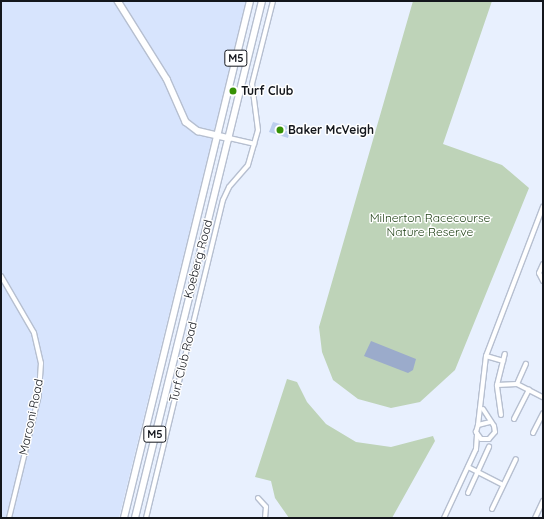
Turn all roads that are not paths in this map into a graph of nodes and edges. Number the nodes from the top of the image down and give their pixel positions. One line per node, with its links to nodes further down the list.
1 (118, 1): 5 (main road)
2 (250, 1): 5 (main road, Koeberg Road / M5)
3 (262, 1): 6 (main road, Koeberg Road / M5)
4 (273, 1): 7 (street, Turf Club Road)
5 (217, 136): 6 (main road); 42 (main road, Koeberg Road / M5)
6 (229, 138): 7 (street); 43 (main road, Koeberg Road / M5)
7 (254, 144): 44 (street, Turf Club Road)
8 (543, 207): 9 (street)
9 (541, 220): 14 (street)
10 (543, 264): 12 (street)
11 (1, 276): 41 (street, Marconi Road)
12 (543, 281)
13 (505, 354): 15 (street)
14 (486, 357): 15 (street); 21 (street)
15 (503, 362): 18 (street)
16 (526, 364): 17 (street)
17 (517, 384): 18 (street); 19 (street)
18 (497, 385): 23 (street)
19 (529, 390): 20 (street); 24 (street)
20 (543, 397)
21 (482, 407): 25 (street); 26 (street)
22 (543, 413): 27 (street)
23 (501, 415)
24 (514, 419)
25 (490, 422): 26 (street); 29 (street)
26 (478, 425): 28 (street)
27 (533, 433)
28 (477, 434): 29 (street); 31 (street)
29 (489, 439): 31 (street)
30 (489, 448): 34 (street)
31 (476, 449): 33 (street)
32 (516, 459): 35 (street)
33 (468, 467): 34 (street); 45 (street)
34 (478, 472): 35 (street); 36 (street)
35 (503, 485): 39 (street)
36 (468, 493)
37 (258, 498): 40 (street)
38 (543, 501): 46 (street)
39 (492, 509)
40 (267, 517)
41 (8, 518)
42 (124, 518)
43 (135, 518)
44 (146, 518)
45 (444, 518)
46 (535, 518)

